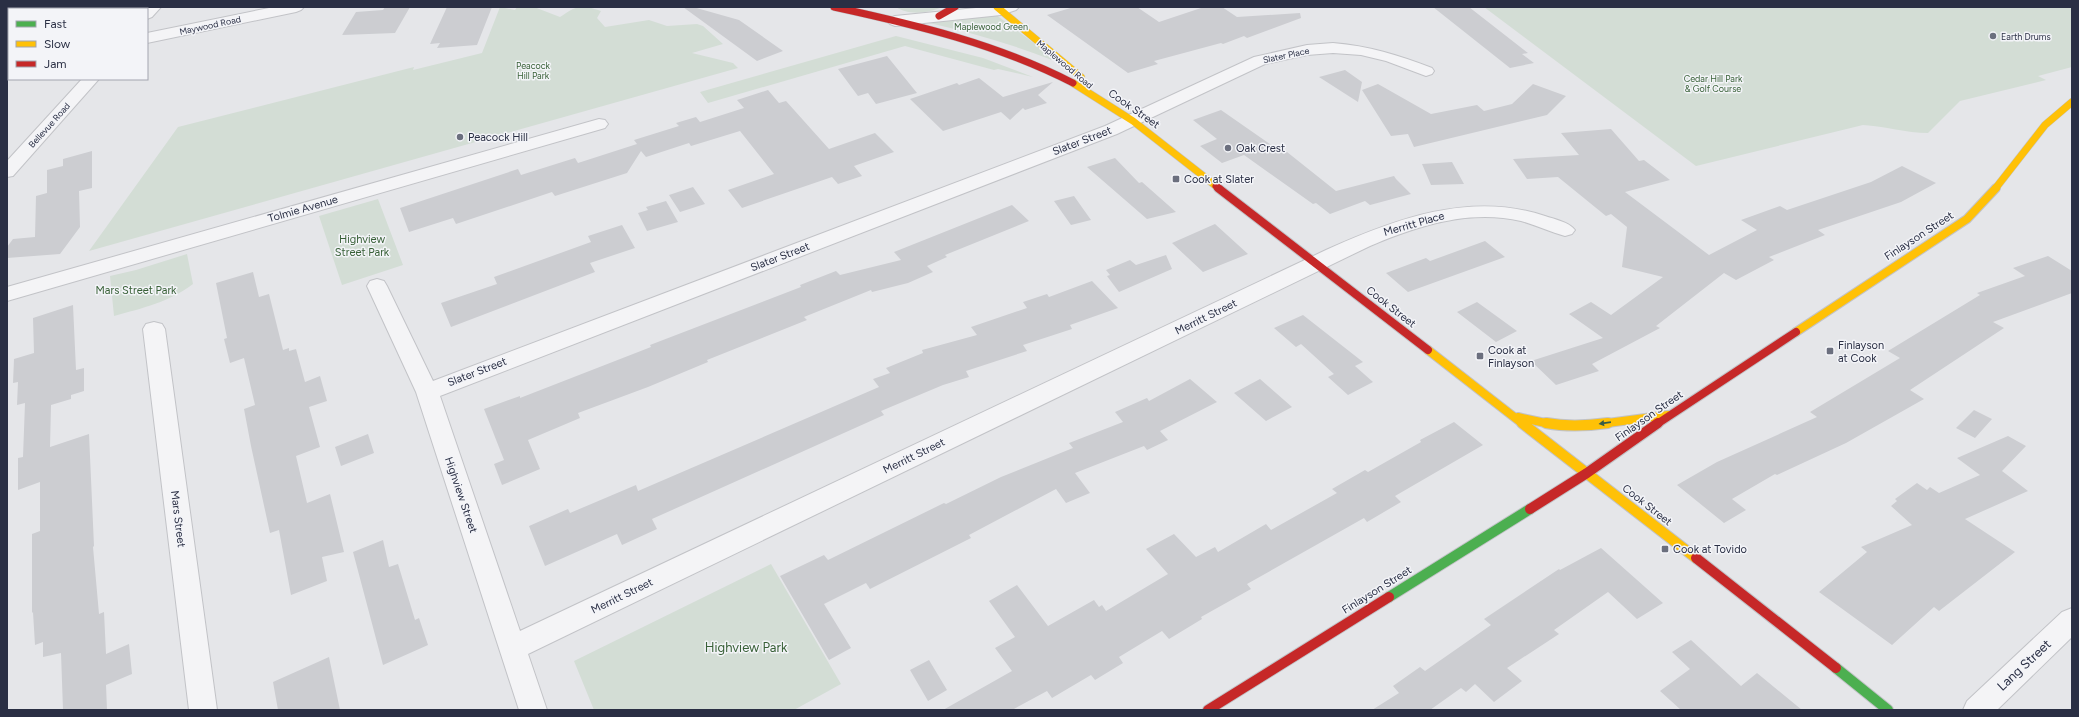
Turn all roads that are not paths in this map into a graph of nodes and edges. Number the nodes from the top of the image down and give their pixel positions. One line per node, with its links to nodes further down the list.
1 (296, 7): 8 (street, Maywood Road)
2 (835, 7): 3 (street); 6 (street, Cook Street)
3 (839, 7)
4 (955, 7): 7 (street)
5 (1003, 8): 7 (street); 12 (street, Maplewood Road)
6 (892, 14): 7 (street); 12 (street, Cook Street)
7 (939, 16)
8 (148, 38)
9 (1426, 71): 12 (street, Slater Place)
10 (90, 80): 14 (street, Bellevue Road)
11 (2072, 102): 21 (street, Finlayson Street)
12 (1133, 120): 16 (street, Cook Street); 20 (street, Slater Street)
13 (599, 124): 18 (street, Tolmie Avenue)
14 (7, 172)
15 (1566, 230): 16 (street, Merritt Place)
16 (1315, 263): 22 (street, Cook Street); 25 (street, Merritt Street)
17 (377, 286): 20 (street, Highview Street)
18 (7, 294)
19 (154, 329): 26 (street, Mars Street)
20 (427, 392): 25 (street, Highview Street)
21 (1671, 414): 22 (street, one-way to 22); 23 (street, Finlayson Street)
22 (1513, 416): 23 (street, Cook Street)
23 (1587, 473): 28 (street, Finlayson Street); 29 (street, Cook Street)
24 (2072, 620): 30 (street, Lang Street)
25 (513, 648): 27 (street, Highview Street)
26 (203, 710)
27 (533, 710)
28 (1208, 710)
29 (1888, 710)
30 (1976, 710)

